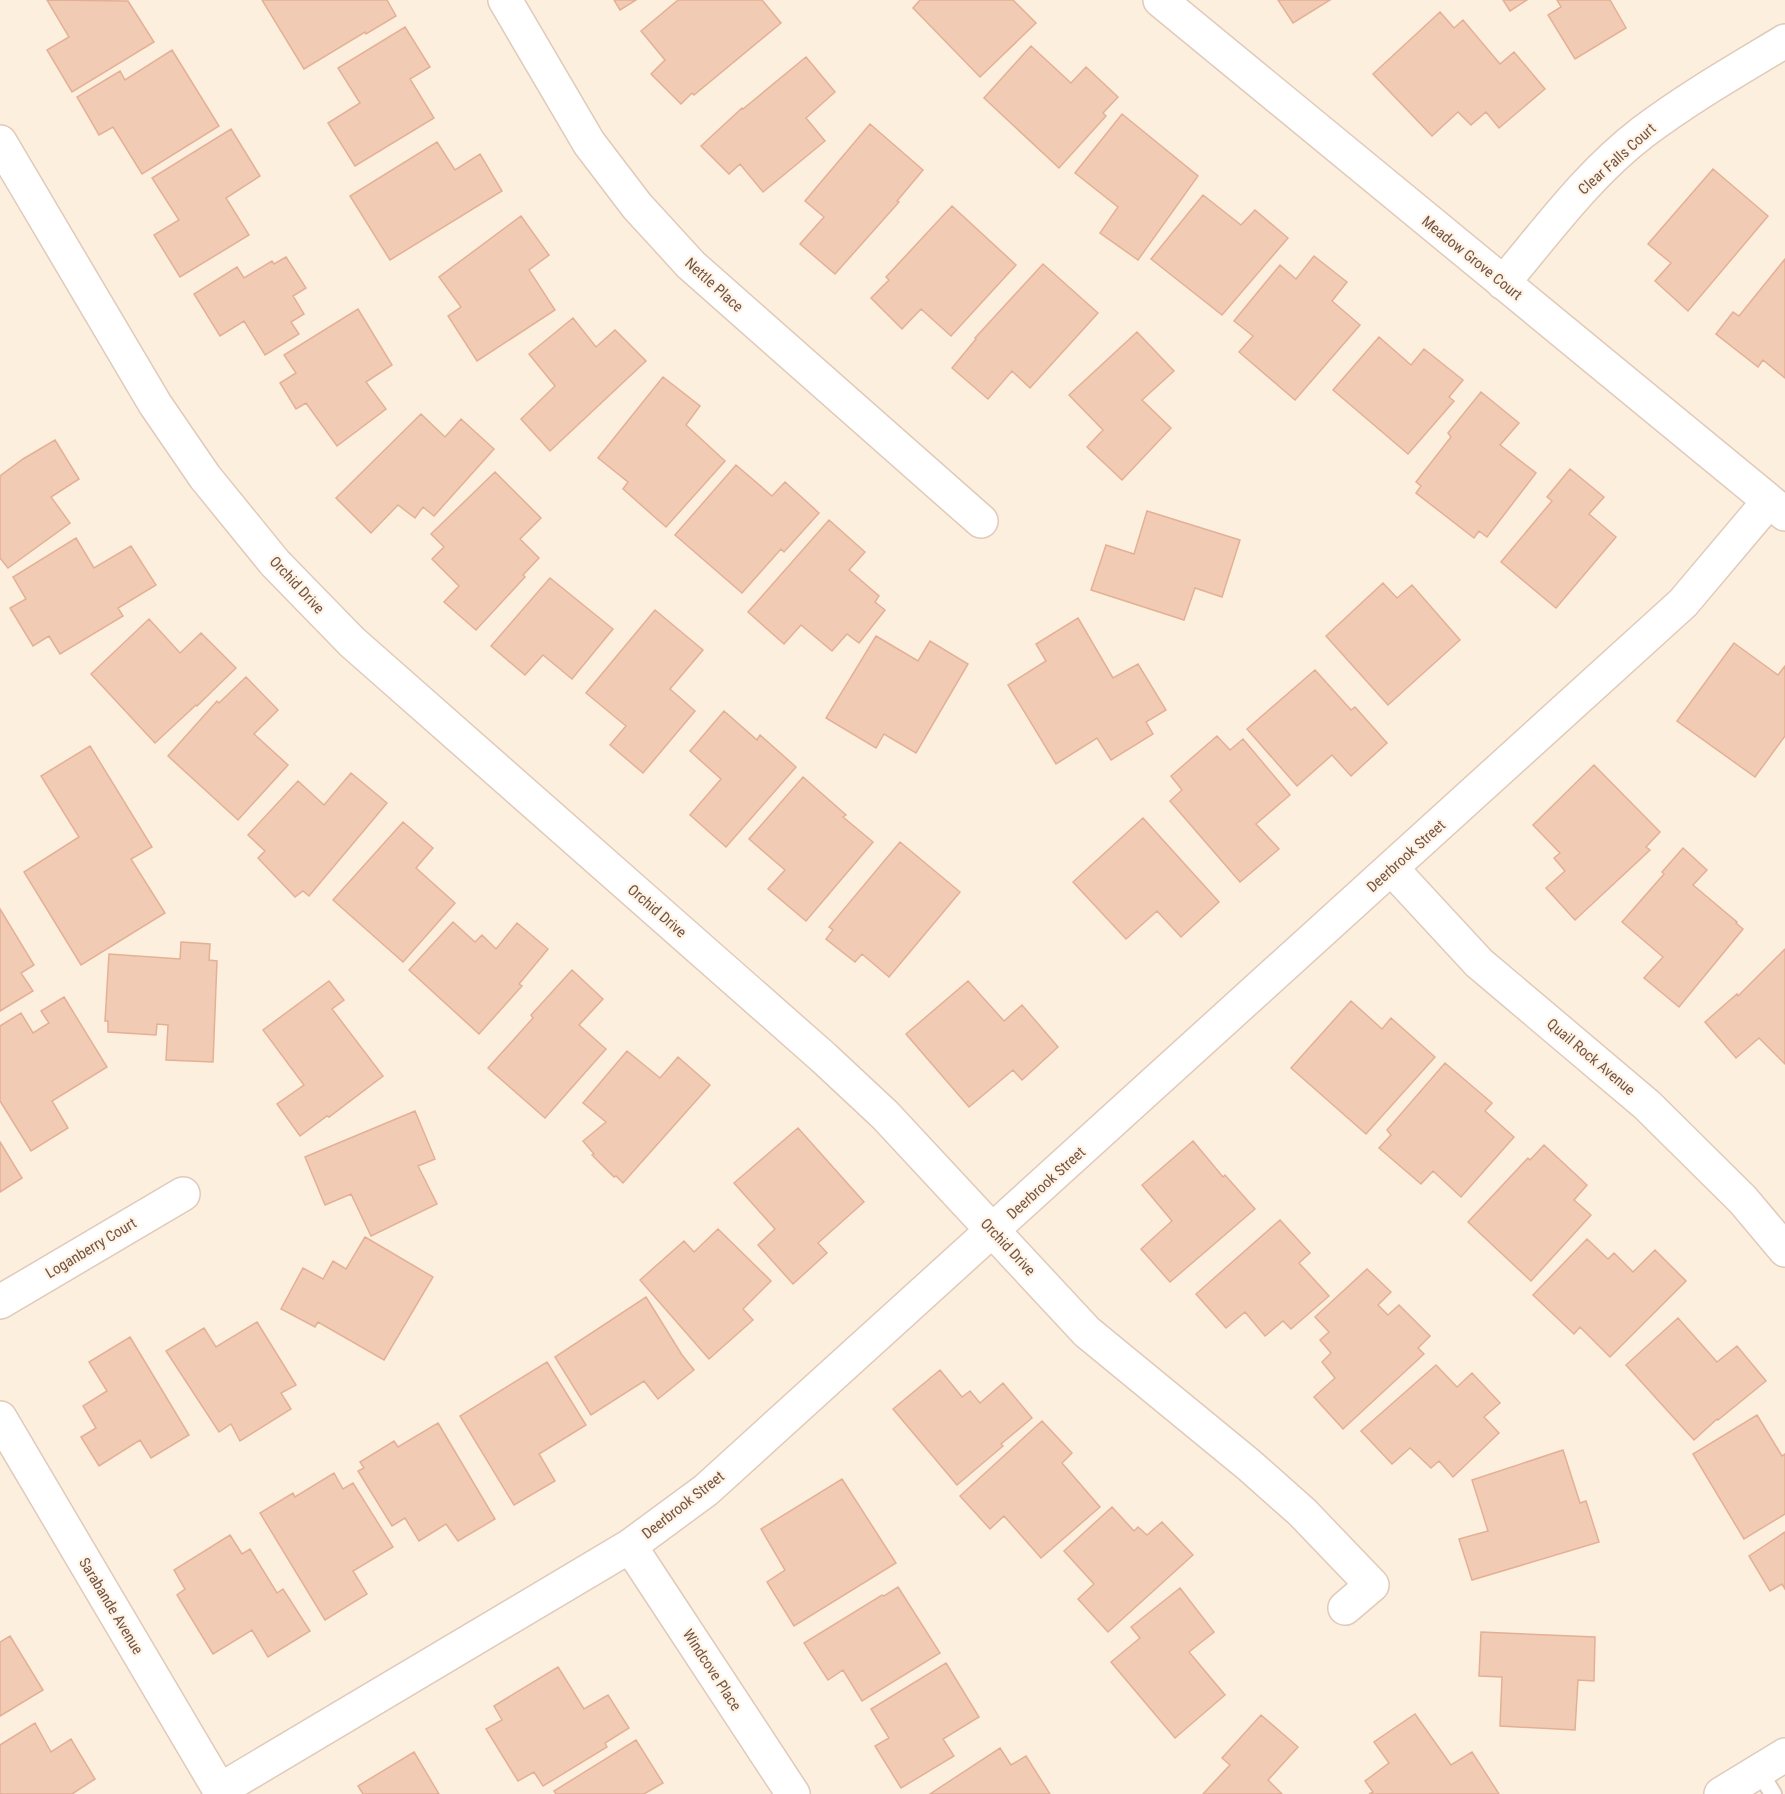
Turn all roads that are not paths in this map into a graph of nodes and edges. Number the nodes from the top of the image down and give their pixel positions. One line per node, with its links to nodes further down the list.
1 (505, 0): 7 (street, Nettle Place)
2 (1160, 0): 5 (street, Meadow Grove Court)
3 (1785, 41): 5 (street, Clear Falls Court)
4 (0, 142): 10 (street, Orchid Drive)
5 (1503, 283): 6 (street, Meadow Grove Court)
6 (1777, 508): 8 (street, Deerbrook Street)
7 (981, 521)
8 (1392, 869): 10 (street, Deerbrook Street); 11 (street, Quail Rock Avenue)
9 (183, 1194): 12 (street, Loganberry Court)
10 (993, 1231): 14 (street, Deerbrook Street); 15 (street, Orchid Drive)
11 (1785, 1250)
12 (0, 1302)
13 (0, 1418): 17 (street, Sarabande Avenue)
14 (630, 1546): 17 (street, Deerbrook Street); 18 (street, Windcove Place)
15 (1345, 1608)
16 (1772, 1773): 19 (street)
17 (221, 1792)
18 (794, 1794)
19 (1722, 1794)

